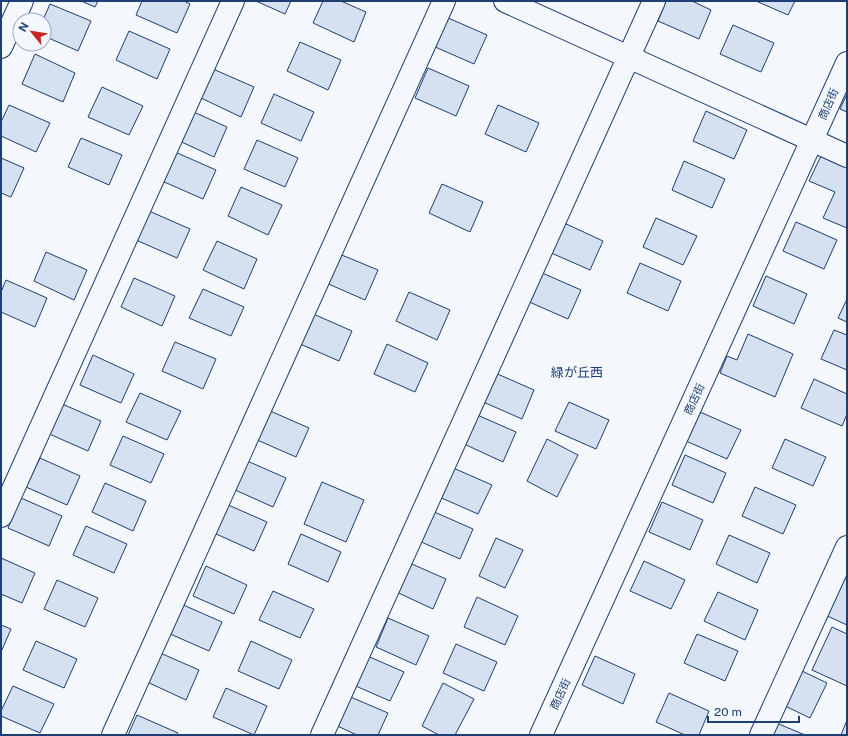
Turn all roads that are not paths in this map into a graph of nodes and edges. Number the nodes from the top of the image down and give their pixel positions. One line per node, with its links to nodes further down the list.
1 (22, 1): 6 (street)
2 (233, 1): 11 (street)
3 (444, 1): 13 (street)
4 (505, 1): 7 (street)
5 (654, 1): 7 (street)
6 (1, 47)
7 (628, 57): 9 (street); 14 (street)
8 (847, 63): 9 (street, 商店街)
9 (812, 140): 10 (street); 15 (street, 商店街)
10 (847, 156)
11 (1, 516)
12 (847, 547): 16 (street)
13 (113, 735)
14 (322, 735)
15 (541, 735)
16 (761, 735)

